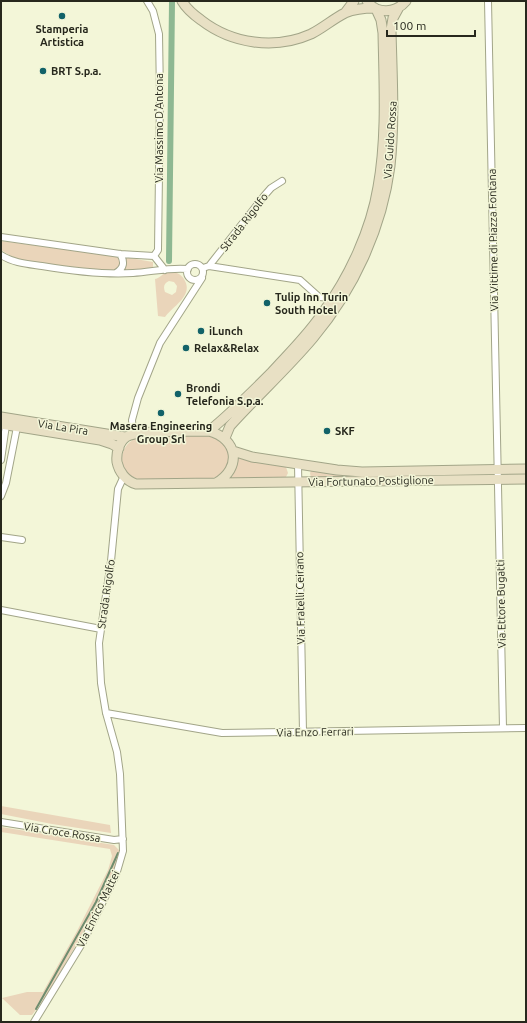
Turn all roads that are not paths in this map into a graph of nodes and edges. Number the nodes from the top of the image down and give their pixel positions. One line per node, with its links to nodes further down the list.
1 (147, 1): 13 (street, Via Massimo D'Antona)
2 (182, 1): 8 (street)
3 (354, 1): 8 (street)
4 (367, 1): 7 (street)
5 (488, 1): 32 (street, Via Vittime di Piazza Fontana)
6 (402, 4): 7 (street, Via Guido Rossa); 26 (street, Via Guido Rossa)
7 (376, 9): 8 (street); 20 (street, Via Guido Rossa)
8 (345, 13)
9 (282, 181): 14 (street, Strada Rigolfo)
10 (1, 237): 11 (street)
11 (120, 254): 13 (street); 17 (street)
12 (1, 255): 17 (street)
13 (154, 256): 16 (street)
14 (206, 267): 15 (street); 19 (street); 20 (street)
15 (188, 269): 16 (street); 18 (street)
16 (165, 270): 17 (street)
17 (116, 273)
18 (189, 278): 19 (street); 21 (street)
19 (202, 278): 21 (street)
20 (333, 298): 24 (street, Via Guido Rossa)
21 (188, 300): 25 (street)
22 (3, 422): 23 (street, Via La Pira); 25 (street, Via La Pira); 29 (street)
23 (17, 427): 27 (street, Via La Pira); 30 (street)
24 (209, 431): 25 (street, Via La Pira); 26 (street)
25 (129, 436): 27 (street)
26 (225, 438): 28 (street)
27 (119, 448): 34 (street)
28 (233, 451): 31 (street, Via Fortunato Postiglione); 39 (street)
29 (1, 461): 30 (street)
30 (10, 463): 40 (street)
31 (298, 464): 35 (street, Via Fortunato Postiglione); 38 (street, Via Fratelli Ceirano)
32 (499, 470): 33 (street, Via Fortunato Postiglione); 35 (street, Via Fortunato Postiglione); 37 (street, Via Vittime di Piazza Fontana)
33 (526, 470)
34 (124, 476): 39 (street, Via Fortunato Postiglione); 44 (street, Strada Rigolfo)
35 (378, 477): 37 (street, Via Fortunato Postiglione); 38 (street, Via Fortunato Postiglione)
36 (526, 479): 37 (street, Via Fortunato Postiglione)
37 (499, 480): 46 (street, Via Ettore Bugatti)
38 (298, 482): 39 (street, Via Fortunato Postiglione); 48 (street, Via Fratelli Ceirano)
39 (216, 483)
40 (1, 496)
41 (1, 537): 42 (street)
42 (22, 540)
43 (1, 610): 44 (street)
44 (101, 629): 45 (street, Strada Rigolfo)
45 (106, 713): 48 (street, Via Enzo Ferrari); 50 (street, Via Enrico Mattei)
46 (503, 728): 47 (street, Via Enzo Ferrari); 48 (street, Via Enzo Ferrari)
47 (526, 728)
48 (303, 732)
49 (1, 822): 50 (street, Via Croce Rossa)
50 (123, 839): 51 (street, Via Enrico Mattei)
51 (34, 1022)

